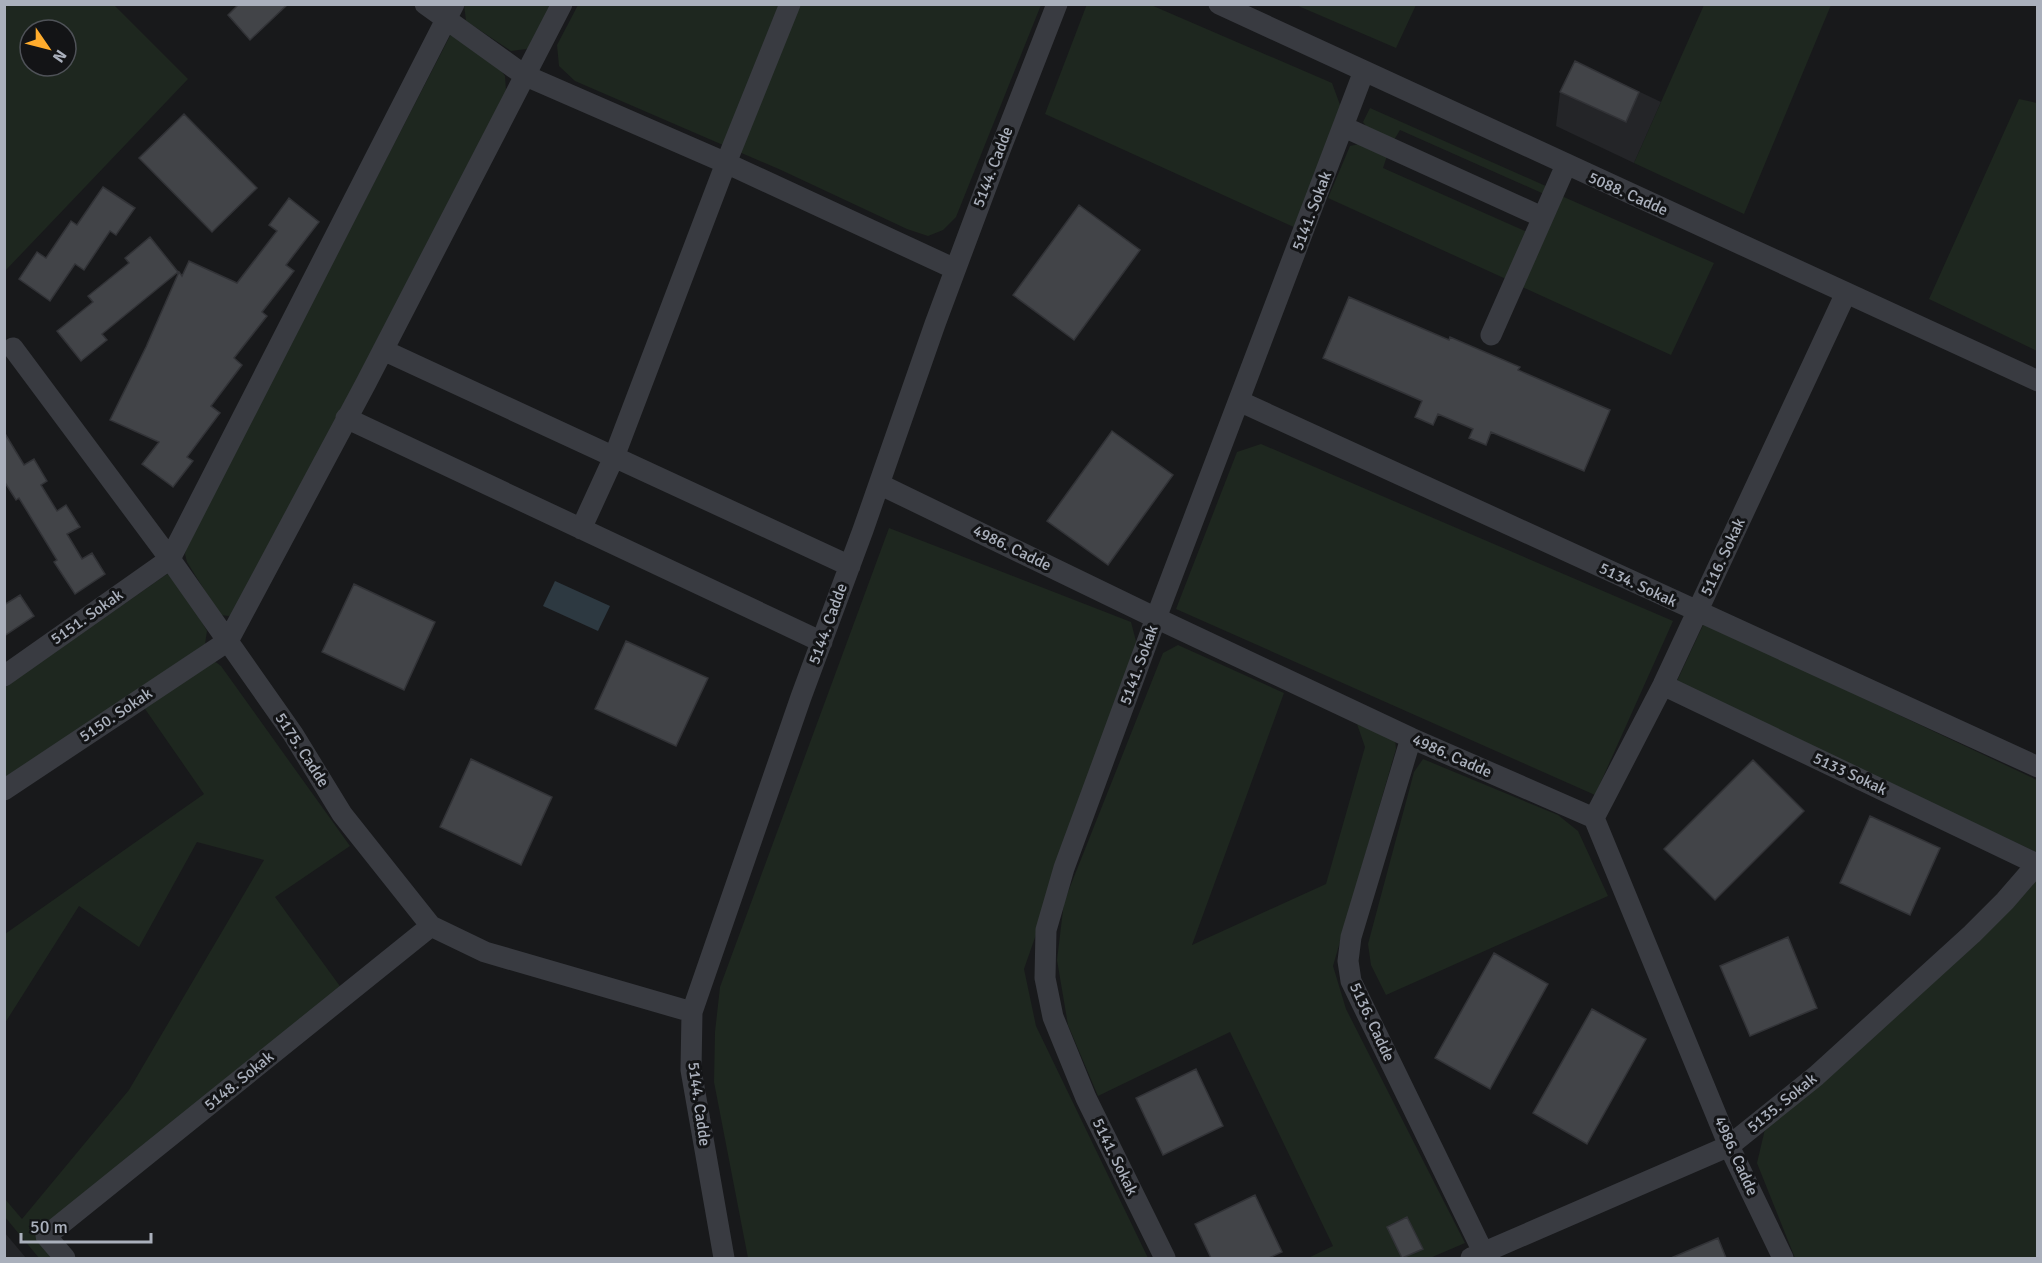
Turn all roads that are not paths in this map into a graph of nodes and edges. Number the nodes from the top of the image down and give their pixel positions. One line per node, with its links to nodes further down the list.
1 (425, 4): 6 (street)
2 (562, 4): 8 (street)
3 (790, 4): 10 (street)
4 (1057, 4): 13 (street, 5144. Cadde)
5 (1219, 4): 7 (street, 5088. Cadde)
6 (450, 12): 8 (street); 24 (street)
7 (1364, 71): 9 (street, 5141. Sokak); 11 (street, 5088. Cadde)
8 (524, 75): 10 (street); 17 (street)
9 (1344, 127): 12 (street); 19 (street, 5141. Sokak)
10 (726, 163): 13 (street); 21 (street)
11 (1566, 165): 12 (street); 14 (street, 5088. Cadde)
12 (1542, 217): 15 (street)
13 (955, 269): 22 (street, 5144. Cadde)
14 (1846, 293): 18 (street, 5088. Cadde); 26 (street, 5116. Sokak)
15 (1491, 335)
16 (13, 348): 24 (street, 5175. Cadde)
17 (383, 350): 20 (street); 21 (street)
18 (2037, 381)
19 (1239, 401): 26 (street, 5134. Sokak); 27 (street, 5141. Sokak)
20 (346, 418): 23 (street); 28 (street)
21 (614, 457): 23 (street); 25 (street)
22 (879, 484): 25 (street, 5144. Cadde); 27 (street, 4986. Cadde)
23 (581, 529): 29 (street)
24 (170, 559): 28 (street, 5175. Cadde); 30 (street, 5151. Sokak)
25 (850, 566): 29 (street, 5144. Cadde)
26 (1697, 612): 31 (street, 5116. Sokak); 33 (street, 5134. Sokak)
27 (1156, 618): 32 (street, 4986. Cadde); 43 (street, 5141. Sokak)
28 (228, 641): 34 (street, 5150. Sokak); 37 (street, 5175. Cadde)
29 (822, 642): 38 (street, 5144. Cadde)
30 (4, 676)
31 (1663, 685): 35 (street, 5116. Sokak); 36 (street, 5133 Sokak)
32 (1411, 738): 35 (street, 4986. Cadde); 40 (street, 5136. Cadde)
33 (2037, 767)
34 (4, 789)
35 (1594, 818): 39 (street, 4986. Cadde)
36 (2037, 864): 39 (street, 5135. Sokak)
37 (431, 926): 38 (street, 5175. Cadde); 41 (street, 5148. Sokak)
38 (692, 1012): 42 (street, 5144. Cadde)
39 (1729, 1146): 40 (street, 5135. Sokak); 44 (street, 4986. Cadde)
40 (1480, 1257)
41 (66, 1258)
42 (724, 1258)
43 (1165, 1258)
44 (1783, 1258)

